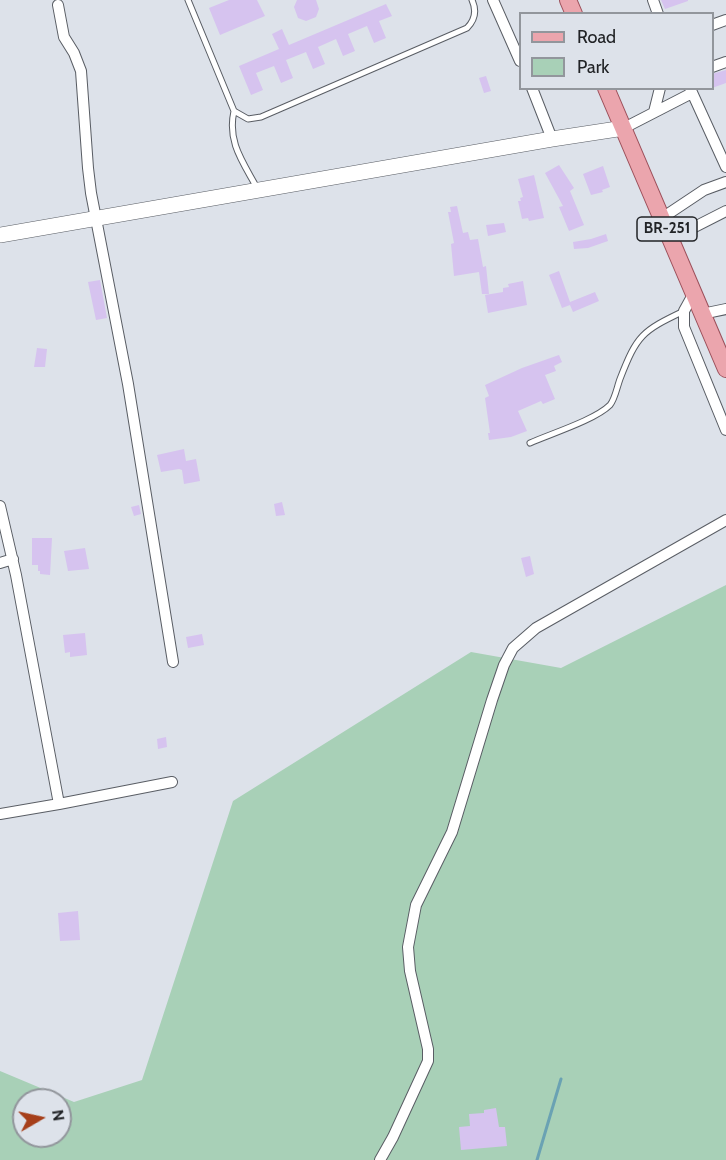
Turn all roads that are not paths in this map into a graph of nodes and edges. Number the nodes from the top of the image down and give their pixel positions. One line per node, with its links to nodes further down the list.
1 (188, 0): 10 (lane)
2 (472, 0): 10 (lane)
3 (492, 0): 5 (street)
4 (58, 5): 18 (street)
5 (519, 59)
6 (533, 90): 13 (street)
7 (607, 90): 12 (main road, BR-251)
8 (660, 90): 11 (street)
9 (691, 91): 11 (street); 14 (street)
10 (234, 111): 16 (lane)
11 (654, 112): 12 (street)
12 (624, 128): 13 (street); 19 (main road, BR-251)
13 (552, 138): 16 (street)
14 (726, 167)
15 (726, 182): 19 (street)
16 (258, 191): 18 (street)
17 (726, 211): 21 (street)
18 (95, 218): 20 (street); 33 (street)
19 (662, 218): 21 (main road, BR-251)
20 (0, 235)
21 (671, 239): 22 (main road, BR-251)
22 (694, 293): 24 (street); 25 (main road, BR-251)
23 (726, 309): 25 (street)
24 (684, 311): 27 (street); 28 (lane)
25 (702, 314): 26 (main road, BR-251)
26 (726, 369)
27 (726, 430)
28 (530, 443)
29 (0, 506): 31 (street)
30 (726, 520): 37 (street)
31 (13, 559): 32 (street); 35 (street)
32 (0, 562)
33 (173, 662)
34 (172, 782): 35 (street)
35 (59, 804): 36 (street)
36 (0, 814)
37 (380, 1160)

